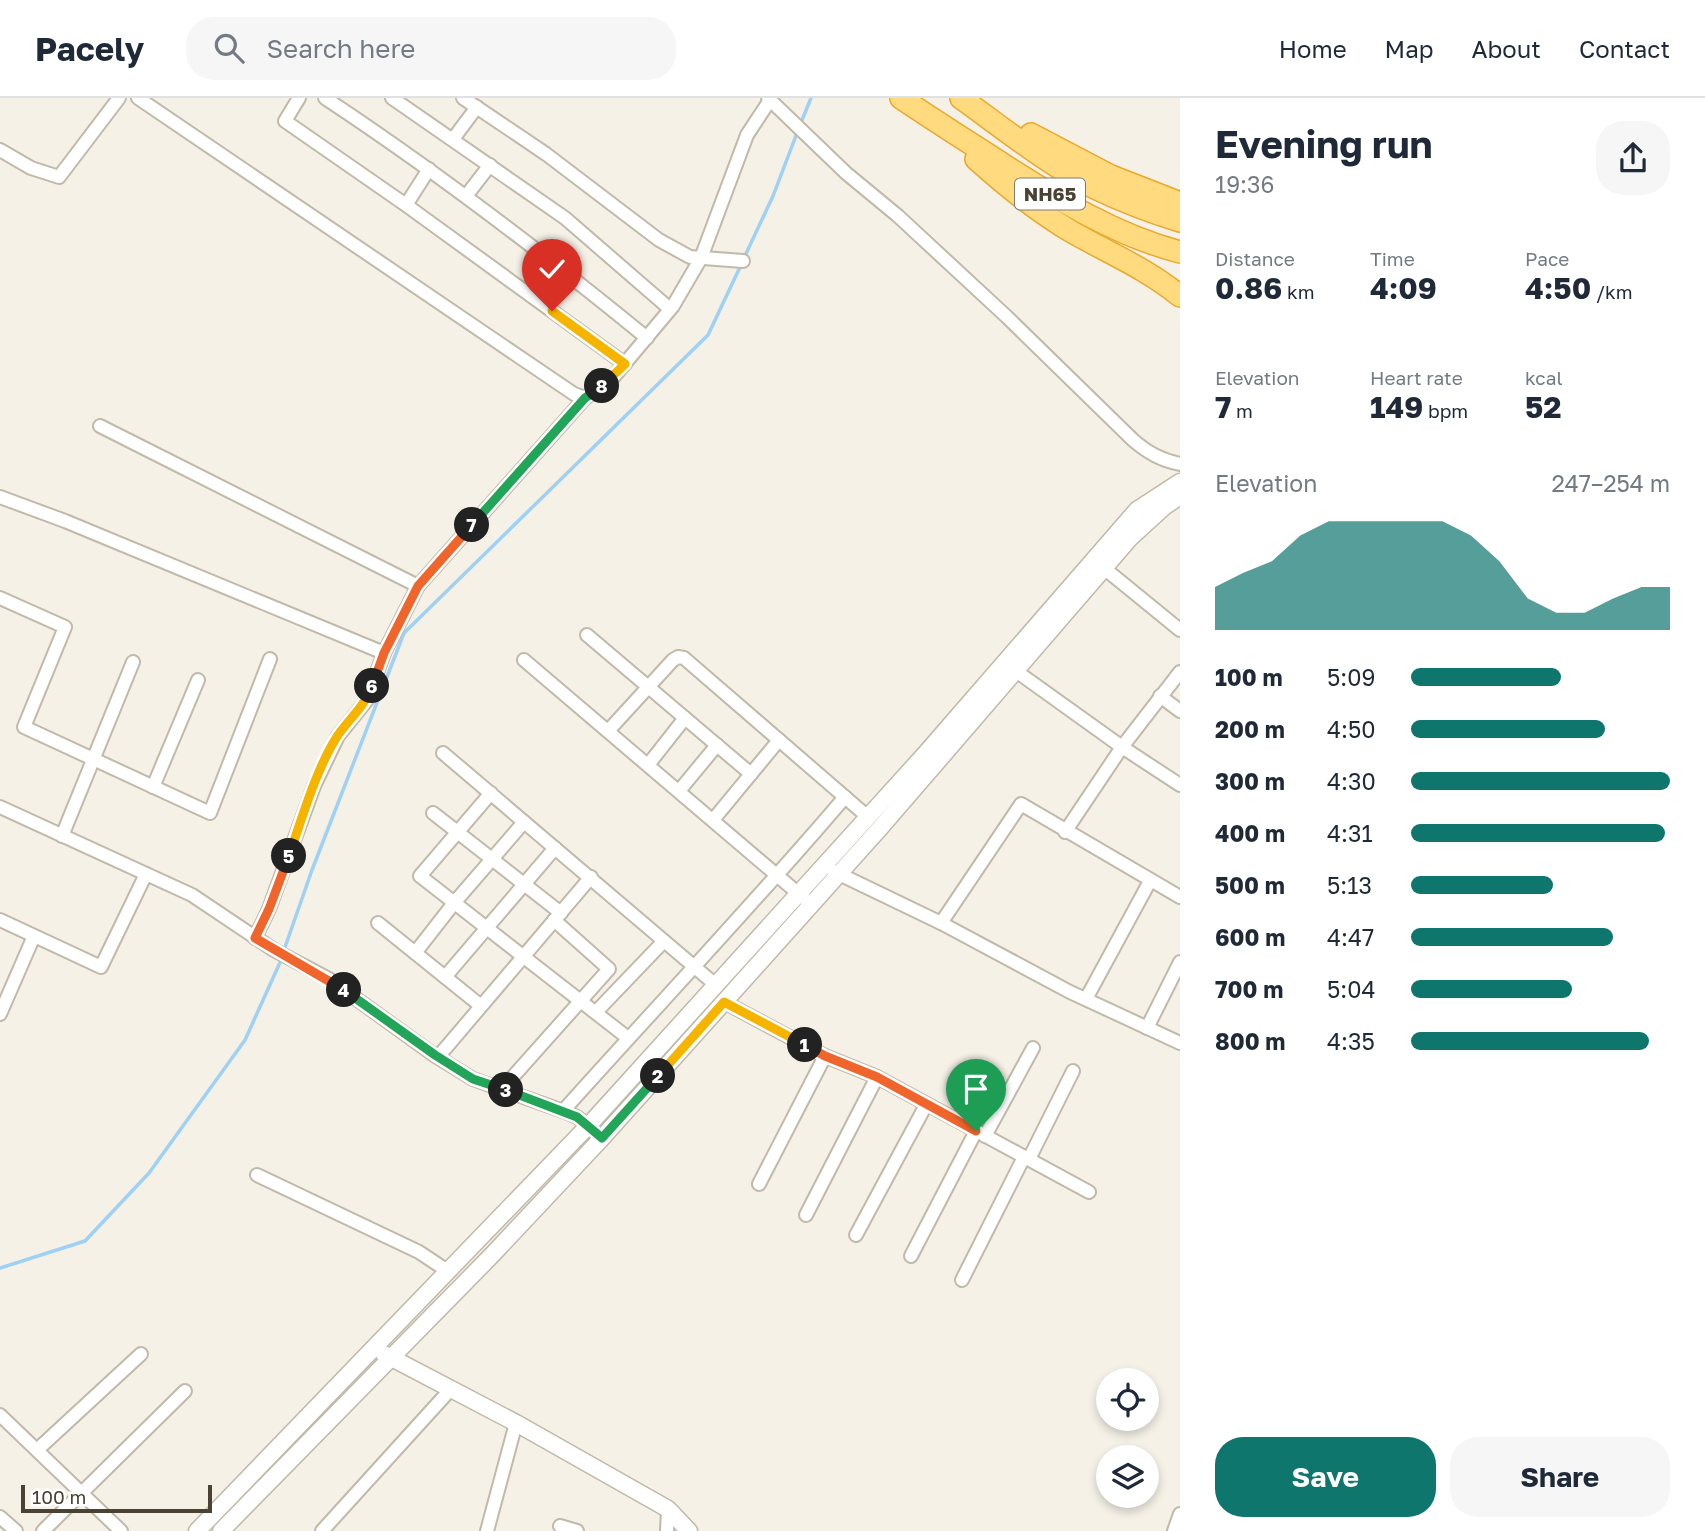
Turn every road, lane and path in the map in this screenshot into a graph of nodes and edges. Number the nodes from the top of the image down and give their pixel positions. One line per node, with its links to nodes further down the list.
1 (119, 98): 13 (street)
2 (138, 98): 27 (street)
3 (299, 98): 18 (street)
4 (324, 98): 15 (street)
5 (392, 98): 12 (street)
6 (463, 98): 10 (street)
7 (901, 98): 11 (highway, NH65)
8 (963, 98): 17 (highway); 19 (highway, NH65)
9 (769, 99): 21 (street); 29 (street)
10 (477, 107): 12 (street); 21 (street)
11 (930, 117): 20 (highway, NH65); 23 (highway)
12 (453, 139): 14 (street)
13 (0, 150)
14 (489, 165): 16 (street); 24 (street)
15 (429, 169): 16 (street); 18 (street)
16 (466, 196): 25 (street)
17 (1180, 203)
18 (406, 205): 26 (street)
19 (1180, 221)
20 (1180, 252)
21 (701, 258): 22 (street); 24 (street)
22 (743, 261)
23 (1180, 296)
24 (670, 309): 25 (street)
25 (647, 338): 26 (street)
26 (625, 364): 27 (street)
27 (585, 398): 34 (street)
28 (100, 426): 34 (street)
29 (1180, 464)
30 (1180, 482): 33 (street)
31 (1180, 496): 33 (street)
32 (0, 497): 38 (street)
33 (1099, 564): 36 (street); 42 (street); 43 (street)
34 (418, 586): 38 (street)
35 (0, 598): 55 (street)
36 (1180, 630)
37 (587, 635): 46 (street)
38 (384, 653): 88 (street)
39 (270, 659): 59 (street)
40 (524, 660): 50 (street)
41 (133, 662): 55 (street)
42 (1003, 662): 43 (street); 65 (street)
43 (1016, 672): 53 (street); 73 (street)
44 (1180, 672): 47 (street)
45 (198, 680): 59 (street)
46 (648, 687): 49 (street); 50 (street); 51 (street)
47 (1160, 696): 48 (street); 53 (street)
48 (1180, 710)
49 (685, 718): 52 (street); 56 (street)
50 (608, 731): 56 (street)
51 (779, 740): 57 (street); 62 (street)
52 (717, 744): 57 (street); 60 (street)
53 (1122, 747): 58 (street); 69 (street)
54 (443, 753): 61 (street)
55 (93, 759): 59 (street); 70 (street)
56 (648, 765): 60 (street)
57 (751, 774): 66 (street)
58 (1180, 785)
59 (153, 787)
60 (679, 791): 66 (street)
61 (491, 793): 67 (street); 68 (street)
62 (845, 797): 65 (street); 75 (street)
63 (0, 807): 70 (street)
64 (433, 813): 68 (street)
65 (868, 817): 73 (street)
66 (713, 820): 75 (street)
67 (524, 822): 71 (street); 72 (street)
68 (458, 832): 72 (street); 81 (street)
69 (1065, 832): 77 (street); 85 (street)
70 (62, 836): 74 (street)
71 (555, 848): 76 (street); 78 (street)
72 (492, 859): 78 (street); 81 (street)
73 (832, 870): 80 (street); 85 (street)
74 (146, 874): 87 (street); 88 (street)
75 (779, 875): 80 (street); 92 (street)
76 (591, 877): 82 (street); 89 (street)
77 (1150, 881): 79 (street); 96 (street)
78 (524, 884): 82 (street); 86 (street)
79 (1180, 897)
80 (805, 899): 95 (street); 98 (street)
81 (454, 903): 86 (street); 90 (street)
82 (558, 916): 91 (street); 97 (street)
83 (0, 920): 87 (street)
84 (378, 923): 90 (street)
85 (941, 923): 96 (street)
86 (486, 927): 91 (street); 94 (street)
87 (34, 936): 101 (street)
88 (255, 938): 107 (street)
89 (664, 941): 92 (street); 100 (street)
90 (415, 953): 94 (street)
91 (524, 956): 97 (street); 99 (street)
92 (694, 967): 95 (street); 103 (street)
93 (1179, 968): 102 (street)
94 (445, 977): 99 (street)
95 (717, 986): 113 (street)
96 (1086, 999): 102 (street)
97 (581, 1000): 100 (street); 110 (street)
98 (724, 1002): 106 (street); 115 (street)
99 (481, 1006): 107 (street)
100 (596, 1012): 103 (street)
101 (0, 1014)
102 (1147, 1028): 104 (street)
103 (628, 1038): 112 (street)
104 (1180, 1044)
105 (1033, 1048): 114 (street)
106 (825, 1056): 109 (street); 118 (street)
107 (438, 1057): 110 (street)
108 (1073, 1071): 116 (street)
109 (877, 1077): 111 (street); 120 (street)
110 (502, 1089): 112 (street)
111 (926, 1105): 114 (street); 121 (street)
112 (564, 1111): 113 (street)
113 (589, 1125): 115 (street); 123 (street)
114 (980, 1134): 116 (street); 122 (street)
115 (602, 1138): 127 (street)
116 (1026, 1158): 119 (street); 124 (street)
117 (257, 1175): 123 (street)
118 (759, 1184)
119 (1089, 1192)
120 (806, 1215)
121 (856, 1235)
122 (911, 1256)
123 (449, 1272): 125 (street)
124 (962, 1280)
125 (376, 1349): 127 (street); 141 (street)
126 (141, 1354): 132 (street)
127 (391, 1359): 128 (street); 142 (street)
128 (450, 1390): 131 (street); 143 (street)
129 (186, 1391): 133 (street)
130 (0, 1415): 132 (street)
131 (516, 1423): 134 (street); 144 (street)
132 (37, 1450): 133 (street)
133 (82, 1493): 139 (street); 140 (street)
134 (668, 1509): 146 (street); 147 (street)
135 (1180, 1514): 148 (street)
136 (0, 1517): 138 (street)
137 (560, 1526): 145 (street)
138 (16, 1531)
139 (43, 1531)
140 (121, 1531)
141 (197, 1531)
142 (222, 1531)
143 (322, 1531)
144 (487, 1531)
145 (577, 1531)
146 (667, 1531)
147 (689, 1531)
148 (1174, 1531)

